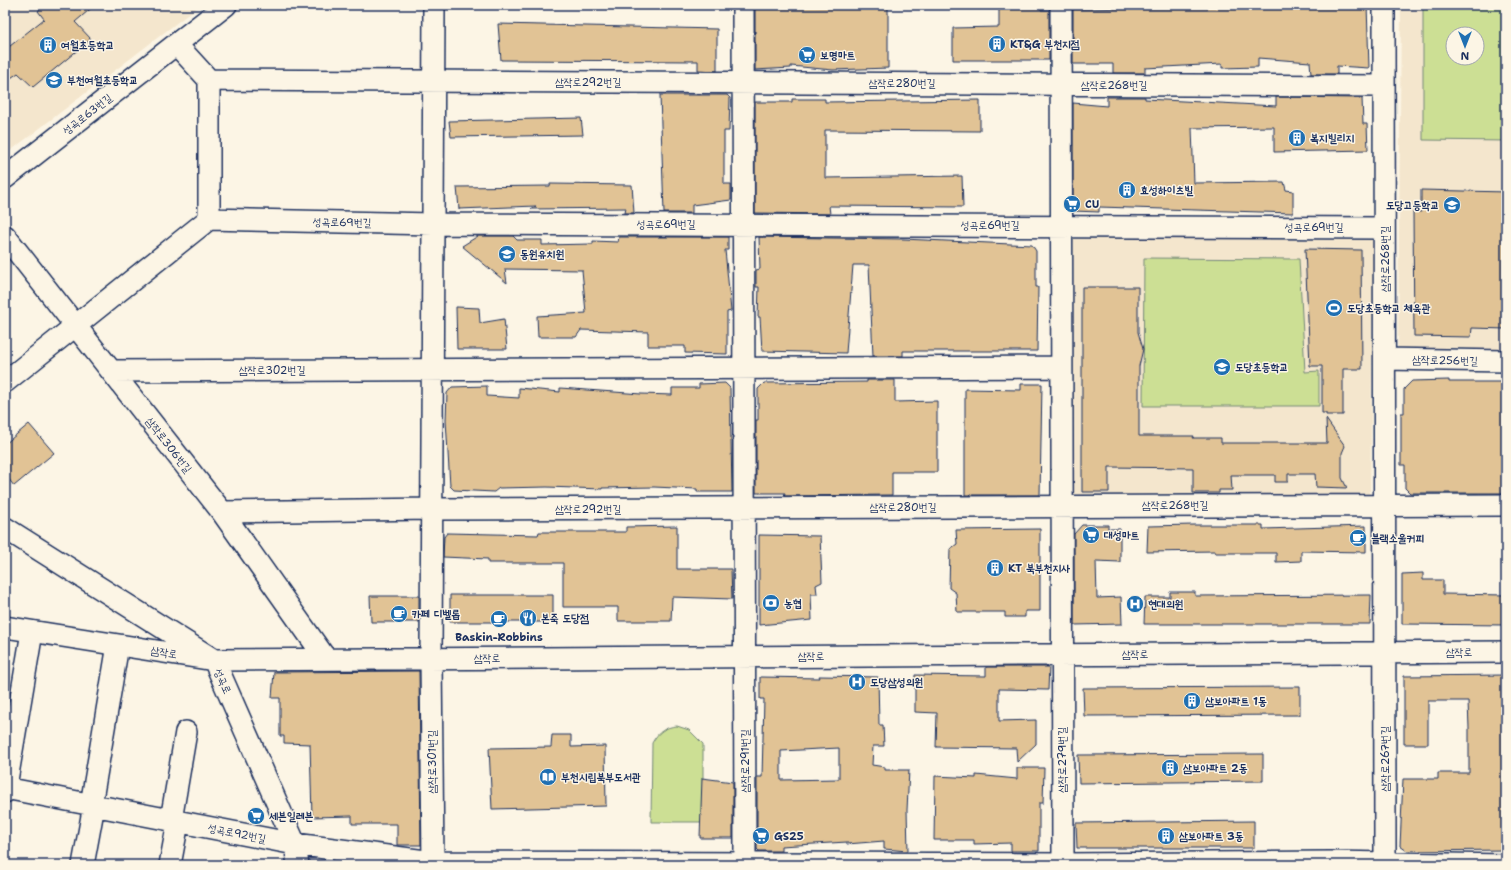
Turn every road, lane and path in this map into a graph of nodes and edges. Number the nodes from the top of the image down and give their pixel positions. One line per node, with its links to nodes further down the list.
1 (226, 5): 6 (street, 성곡로63번길)
2 (434, 5): 8 (street)
3 (743, 5): 9 (street)
4 (1061, 5): 10 (street)
5 (1384, 5): 11 (street, 삼작로268번길)
6 (176, 44): 7 (street); 12 (street, 성곡로63번길)
7 (209, 80): 8 (street); 13 (street)
8 (433, 81): 9 (street, 삼작로292번길); 14 (street)
9 (743, 83): 10 (street, 삼작로280번길); 15 (street)
10 (1061, 84): 11 (street, 삼작로268번길); 16 (street)
11 (1384, 86): 17 (street, 삼작로268번길)
12 (5, 178)
13 (209, 219): 14 (street, 성곡로69번길); 19 (street)
14 (433, 224): 15 (street, 성곡로69번길); 24 (street)
15 (744, 224): 16 (street, 성곡로69번길); 23 (street)
16 (1061, 226): 17 (street, 성곡로69번길); 22 (street)
17 (1384, 228): 20 (street, 삼작로268번길)
18 (5, 236): 19 (street, 삼작로306번길)
19 (75, 326): 25 (street, 삼작로306번길); 26 (street)
20 (1385, 359): 21 (street, 삼작로256번길); 27 (street, 삼작로268번길)
21 (1506, 361)
22 (1061, 367): 23 (street); 29 (street)
23 (744, 369): 24 (street); 31 (street)
24 (432, 370): 25 (street, 삼작로302번길); 30 (street)
25 (111, 371): 32 (street, 삼작로306번길)
26 (5, 382)
27 (1385, 505): 28 (street); 29 (street, 삼작로268번길); 37 (street, 삼작로268번길)
28 (1506, 505)
29 (1061, 506): 31 (street, 삼작로280번길); 39 (street)
30 (432, 509): 31 (street, 삼작로292번길); 32 (street); 41 (street)
31 (745, 509): 40 (street)
32 (222, 512): 42 (street, 삼작로306번길)
33 (5, 528): 43 (street, 성곡로)
34 (5, 627): 35 (street, 삼작로)
35 (32, 632): 36 (street, 삼작로); 45 (street)
36 (118, 645): 43 (street, 삼작로); 46 (street)
37 (1386, 652): 38 (street, 삼작로); 39 (street, 삼작로); 52 (street, 삼작로267번길)
38 (1506, 652)
39 (1062, 655): 40 (street, 삼작로); 56 (street, 삼작로279번길)
40 (745, 656): 41 (street, 삼작로); 51 (street, 삼작로291번길)
41 (432, 658): 42 (street, 삼작로); 49 (street, 삼작로301번길)
42 (326, 659): 43 (street, 삼작로)
43 (214, 660): 48 (street, 성곡로)
44 (186, 732): 47 (street)
45 (5, 789): 46 (street, 성곡로92번길)
46 (93, 805): 47 (street, 성곡로92번길); 53 (street)
47 (175, 821): 48 (street, 성곡로92번길); 54 (street)
48 (295, 844): 49 (street, 성곡로92번길); 55 (street, 성곡로)
49 (433, 863): 51 (street, 성곡로92번길)
50 (1328, 863): 52 (street, 성곡로92번길); 56 (street, 성곡로92번길)
51 (745, 864): 56 (street, 성곡로92번길)
52 (1385, 864): 57 (street, 성곡로92번길)
53 (83, 865)
54 (170, 865)
55 (298, 865)
56 (1063, 865)
57 (1506, 865)

